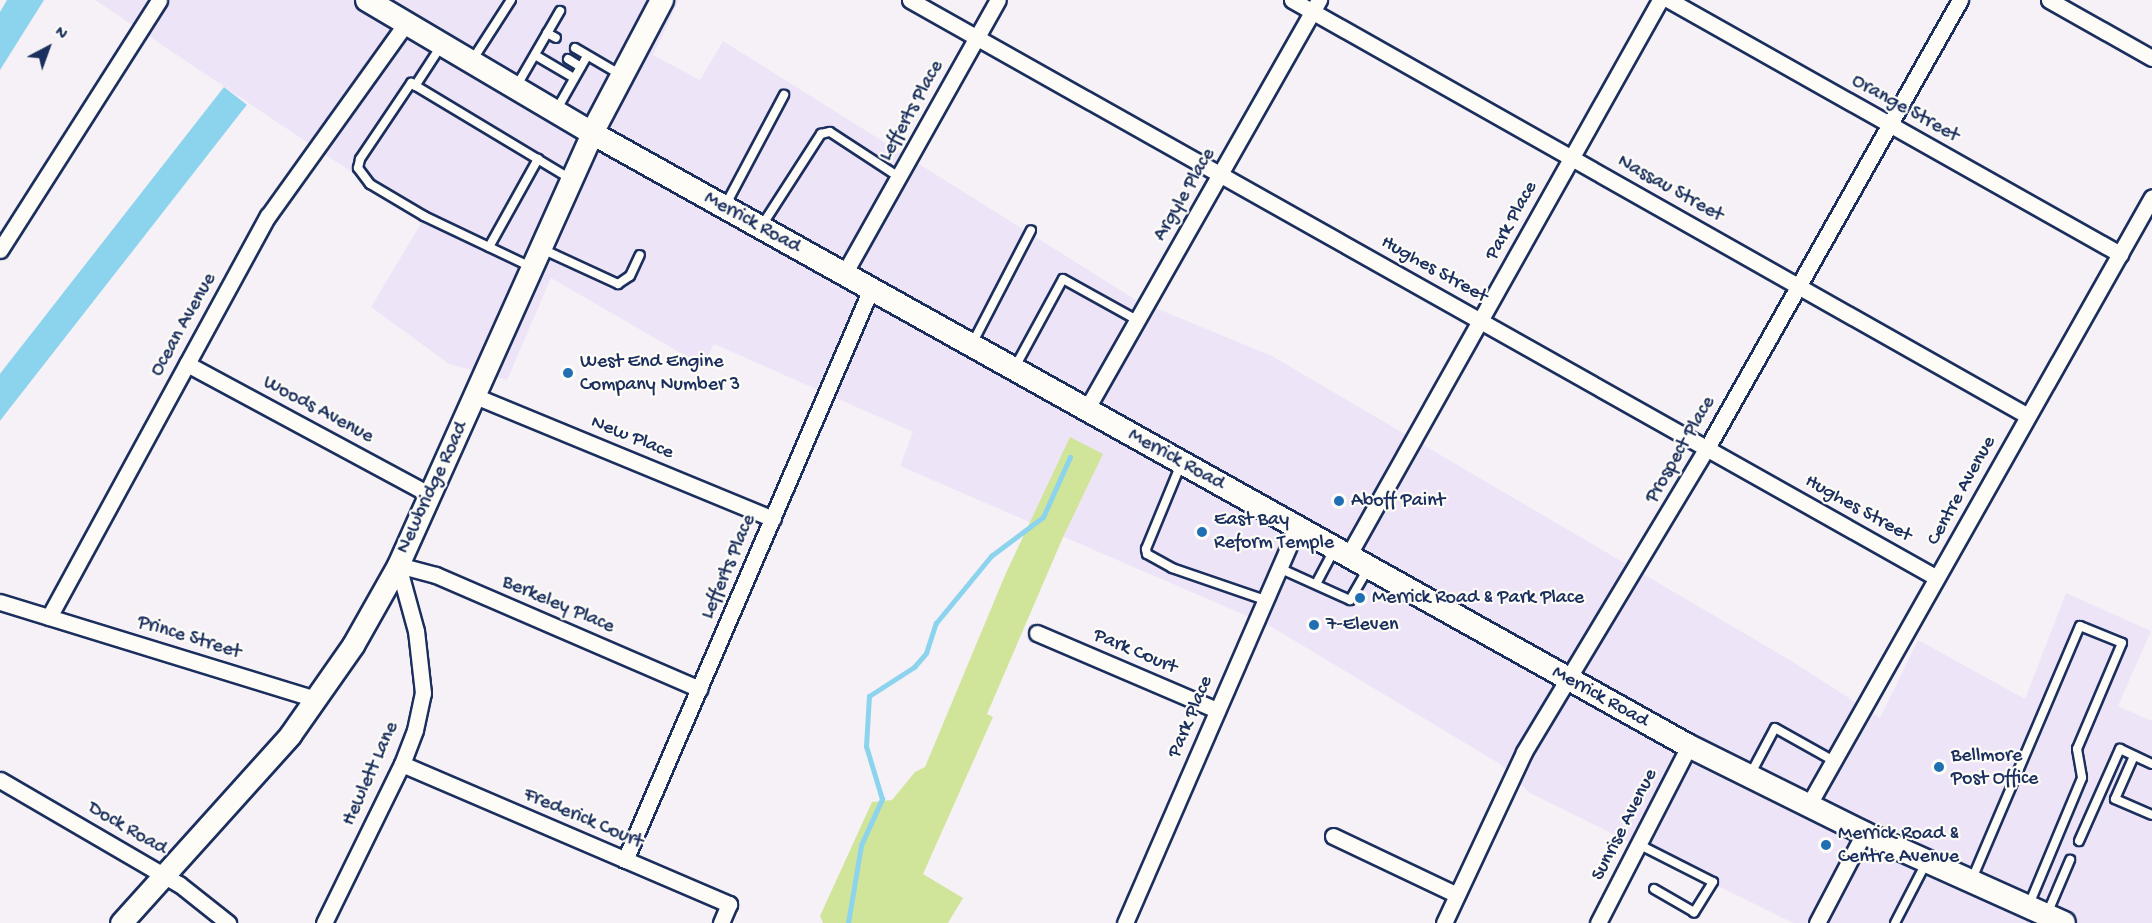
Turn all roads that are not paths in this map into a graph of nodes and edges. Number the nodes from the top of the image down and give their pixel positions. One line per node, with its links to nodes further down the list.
1 (159, 0): 46 (street)
2 (511, 0): 26 (lane)
3 (910, 0): 17 (street, Hughes Street)
4 (998, 0): 17 (street, Lefferts Place)
5 (1292, 0): 12 (street, Nassau Street)
6 (1660, 0): 36 (street, Park Place)
7 (1669, 0): 34 (street, Orange Street)
8 (1960, 0): 34 (street, Prospect Place)
9 (2049, 0): 24 (street)
10 (381, 4): 14 (main road, Merrick Road)
11 (657, 4): 28 (main road, Newbridge Road)
12 (1316, 6): 36 (street, Nassau Street); 38 (street, Argyle Place)
13 (560, 11): 15 (lane)
14 (406, 23): 18 (main road, Merrick Road); 56 (street, Ocean Avenue)
15 (547, 33): 16 (lane); 19 (lane)
16 (556, 38)
17 (977, 39): 38 (street, Hughes Street); 39 (street, Lefferts Place)
18 (442, 44): 26 (main road, Merrick Road); 30 (lane)
19 (541, 44): 21 (lane); 22 (lane)
20 (575, 48): 23 (lane)
21 (550, 49)
22 (535, 55): 29 (lane); 31 (lane)
23 (587, 56): 27 (lane); 28 (lane)
24 (2152, 58)
25 (568, 59): 27 (lane)
26 (471, 62): 31 (main road, Merrick Road)
27 (581, 67): 29 (lane)
28 (622, 76): 35 (main road, Newbridge Road)
29 (574, 78): 33 (lane)
30 (415, 86): 37 (lane); 45 (lane)
31 (516, 88): 33 (main road, Merrick Road)
32 (784, 95): 42 (lane)
33 (555, 112): 35 (main road, Merrick Road)
34 (1890, 125): 47 (street, Orange Street); 51 (street, Prospect Place)
35 (592, 133): 40 (street, Newbridge Road); 42 (main road, Merrick Road)
36 (1572, 158): 51 (street, Nassau Street); 54 (street, Park Place)
37 (538, 159): 40 (lane); 45 (lane)
38 (1221, 174): 53 (street, Argyle Place); 54 (street, Hughes Street)
39 (899, 177): 43 (lane); 50 (street, Lefferts Place)
40 (572, 180): 49 (street, Newbridge Road)
41 (2152, 197): 47 (street, Centre Avenue)
42 (724, 207): 43 (main road, Merrick Road)
43 (761, 228): 50 (main road, Merrick Road)
44 (1031, 230): 55 (lane)
45 (489, 247): 49 (lane)
46 (0, 250)
47 (2120, 254): 60 (street, Centre Avenue)
48 (640, 255): 49 (lane)
49 (538, 258): 58 (street, Newbridge Road)
50 (844, 274): 52 (main road, Merrick Road)
51 (1799, 286): 60 (street, Nassau Street); 61 (street, Prospect Place)
52 (871, 289): 55 (main road, Merrick Road); 64 (street, Lefferts Place)
53 (1137, 320): 57 (lane); 59 (street, Argyle Place)
54 (1480, 320): 61 (street, Hughes Street); 66 (street, Park Place)
55 (972, 346): 57 (main road, Merrick Road)
56 (186, 364): 63 (street, Woods Avenue); 74 (street, Ocean Avenue)
57 (1014, 369): 59 (main road, Merrick Road)
58 (475, 396): 63 (street, Newbridge Road); 64 (street, New Place)
59 (1086, 410): 62 (main road, Merrick Road)
60 (2028, 416): 70 (street, Centre Avenue)
61 (1707, 448): 70 (street, Hughes Street); 76 (street, Prospect Place)
62 (1181, 463): 65 (main road, Merrick Road); 72 (lane)
63 (430, 495): 67 (street, Newbridge Road)
64 (773, 519): 77 (street, Lefferts Place)
65 (1297, 528): 66 (main road, Merrick Road); 68 (street, Park Place)
66 (1341, 553): 69 (main road, Merrick Road); 71 (lane)
67 (398, 565): 77 (street, Berkeley Place); 78 (street, Newbridge Road); 83 (street, Hewlett Lane)
68 (1279, 568): 71 (lane); 72 (street, Park Place)
69 (1368, 568): 71 (lane); 76 (main road, Merrick Road)
70 (1937, 578): 82 (street, Centre Avenue)
71 (1316, 584)
72 (1265, 600): 79 (street, Park Place)
73 (0, 603): 74 (street)
74 (49, 617): 78 (street, Prince Street)
75 (1037, 633): 79 (street, Park Court)
76 (1570, 681): 80 (main road, Merrick Road); 99 (street, Prospect Place)
77 (699, 689): 93 (street, Lefferts Place)
78 (316, 699): 96 (street, Newbridge Road)
79 (1217, 710): 105 (street, Park Place)
80 (1689, 746): 85 (main road, Merrick Road); 92 (street, Sunrise Avenue)
81 (2134, 756): 84 (lane); 88 (lane); 91 (lane)
82 (1833, 760): 85 (lane); 87 (street, Centre Avenue)
83 (402, 764): 93 (street, Frederick Court); 103 (street, Hewlett Lane)
84 (2152, 764)
85 (1749, 776): 87 (main road, Merrick Road)
86 (0, 780): 96 (street, Dock Road)
87 (1808, 806): 89 (main road, Merrick Road)
88 (2152, 815)
89 (1864, 833): 95 (main road, Merrick Road); 108 (street)
90 (1333, 836): 99 (street)
91 (2079, 841)
92 (1638, 844): 98 (lane); 107 (street, Sunrise Avenue)
93 (625, 860): 104 (street, Frederick Court)
94 (2070, 860): 100 (lane)
95 (1927, 861): 97 (main road, Merrick Road); 109 (lane)
96 (164, 875): 101 (street, Newbridge Road); 102 (street, Dock Road)
97 (1971, 881): 100 (main road, Merrick Road); 100 (lane)
98 (1654, 889)
99 (1457, 895): 106 (street, Prospect Place)
100 (2046, 915)
101 (121, 923)
102 (228, 923)
103 (324, 923)
104 (721, 923)
105 (1125, 923)
106 (1444, 923)
107 (1598, 923)
108 (1817, 923)
109 (1895, 923)

